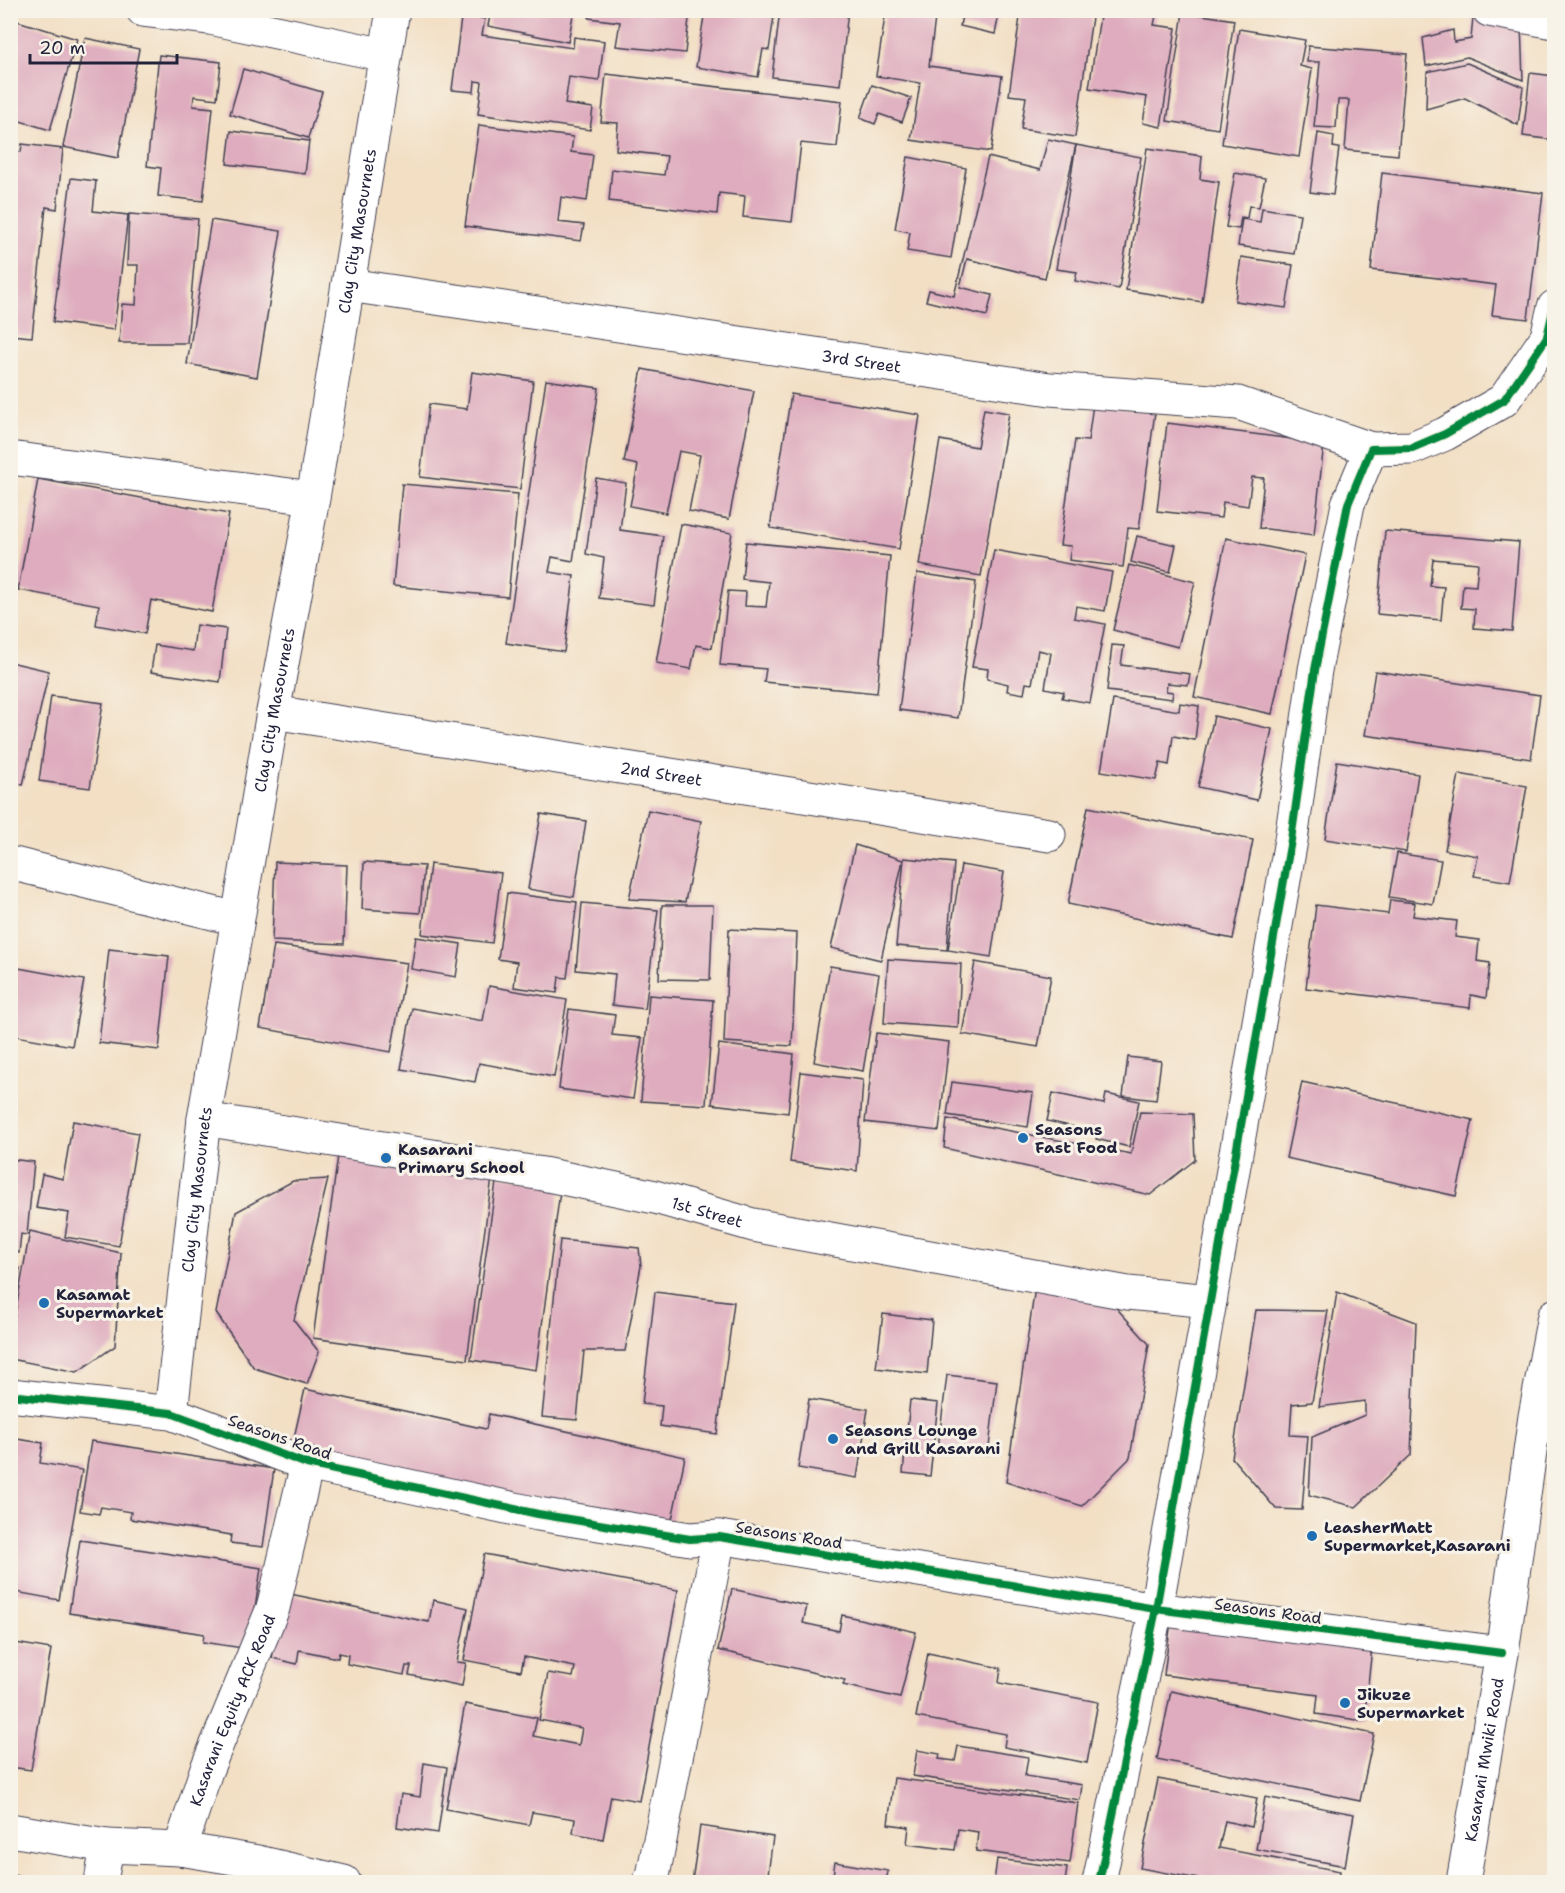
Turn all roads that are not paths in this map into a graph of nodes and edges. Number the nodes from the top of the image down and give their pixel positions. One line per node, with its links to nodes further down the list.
1 (143, 10): 6 (street)
2 (393, 10): 6 (street, Clay City Masournets)
3 (1489, 10): 4 (street)
4 (1495, 11): 5 (street)
5 (1554, 22)
6 (385, 55): 7 (street, Clay City Masournets)
7 (348, 285): 9 (street, 3rd Street); 11 (street, Clay City Masournets)
8 (1554, 307): 9 (street)
9 (1371, 449): 17 (street)
10 (10, 458): 11 (street)
11 (313, 498): 12 (street, Clay City Masournets)
12 (273, 712): 13 (street, 2nd Street); 15 (street, Clay City Masournets)
13 (1049, 835)
14 (10, 863): 15 (street)
15 (237, 919): 16 (street, Clay City Masournets)
16 (204, 1119): 17 (street, 1st Street); 20 (street, Clay City Masournets)
17 (1210, 1301): 23 (street)
18 (1554, 1316): 24 (street, Kasarani Mwiki Road)
19 (10, 1395): 20 (street, Seasons Road)
20 (171, 1413): 21 (street, Seasons Road)
21 (307, 1464): 22 (street, Seasons Road); 27 (street, Kasarani Equity ACK Road)
22 (719, 1537): 23 (street, Seasons Road); 30 (street)
23 (1156, 1609): 24 (street, Seasons Road); 31 (street)
24 (1502, 1653): 32 (street, Kasarani Mwiki Road)
25 (10, 1830): 26 (street)
26 (107, 1846): 27 (street); 28 (street)
27 (180, 1849): 29 (street)
28 (101, 1882)
29 (344, 1882)
30 (649, 1882)
31 (1099, 1882)
32 (1463, 1882)

